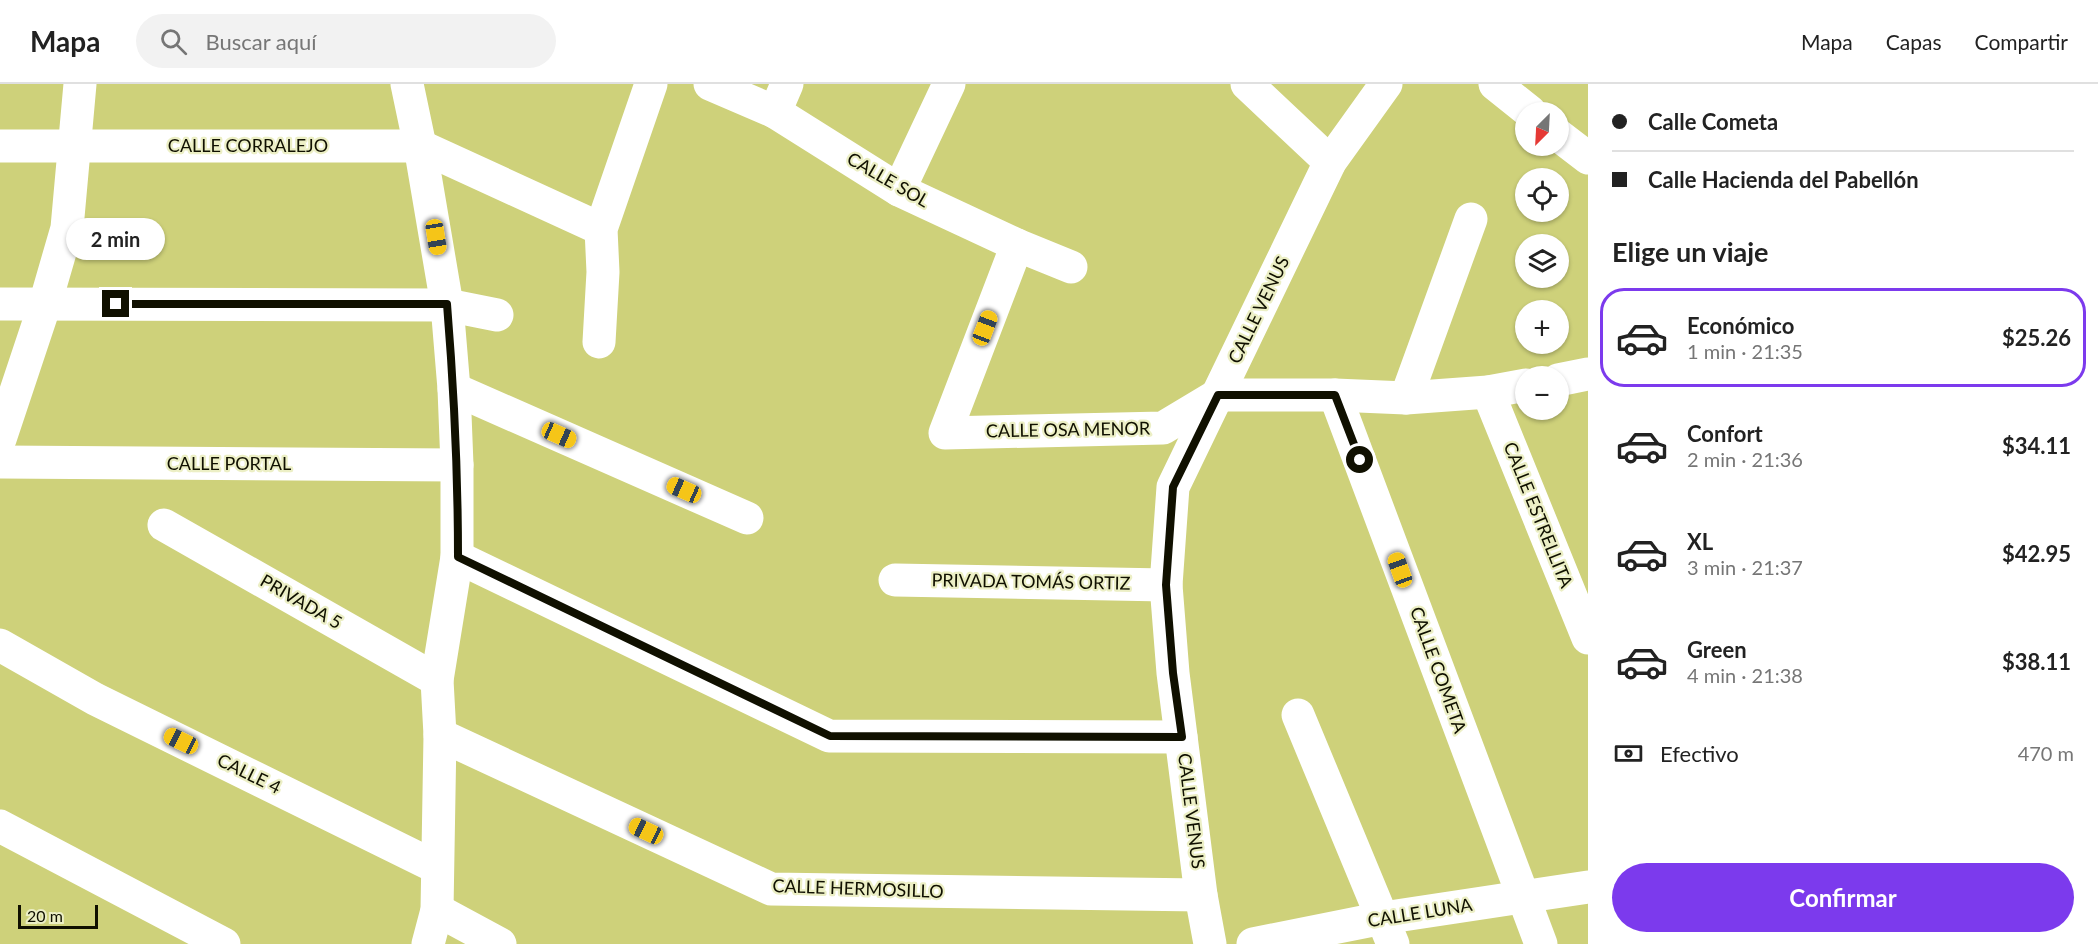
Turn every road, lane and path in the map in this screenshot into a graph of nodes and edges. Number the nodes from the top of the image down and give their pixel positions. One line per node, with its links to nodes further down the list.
1 (80, 84): 12 (street)
2 (407, 84): 14 (street)
3 (651, 84): 19 (street)
4 (710, 84): 9 (street, CALLE SOL)
5 (949, 84): 17 (street)
6 (1247, 84): 16 (street)
7 (1386, 84): 16 (street, CALLE VENUS)
8 (1495, 84): 10 (street)
9 (781, 98): 17 (street, CALLE SOL)
10 (1518, 102)
11 (1569, 143): 15 (street)
12 (75, 145): 13 (street, CALLE CORRALEJO); 14 (street, CALLE CORRALEJO); 23 (street)
13 (0, 146)
14 (420, 146): 19 (street); 24 (street)
15 (1588, 158)
16 (1330, 162): 32 (street, CALLE VENUS)
17 (899, 190): 20 (street, CALLE SOL)
18 (1471, 219): 34 (street)
19 (601, 229): 26 (street)
20 (1017, 245): 21 (street, CALLE SOL); 32 (street, CALLE OSA MENOR)
21 (1071, 267)
22 (0, 304): 23 (street)
23 (45, 304): 24 (street); 35 (street)
24 (447, 304): 25 (street); 30 (street)
25 (497, 315)
26 (599, 342)
27 (1588, 374): 28 (street)
28 (1569, 378)
29 (1515, 387): 31 (street)
30 (454, 389): 37 (street); 38 (street)
31 (1488, 392): 34 (street); 43 (street, CALLE ESTRELLITA)
32 (1218, 395): 33 (street); 42 (street, CALLE VENUS)
33 (1335, 395): 34 (street); 53 (street, CALLE COMETA)
34 (1406, 398)
35 (0, 439)
36 (0, 462): 37 (street, CALLE PORTAL)
37 (458, 465): 40 (street)
38 (747, 518)
39 (164, 525): 45 (street, PRIVADA 5)
40 (458, 557): 45 (street); 48 (street)
41 (895, 580): 42 (street, PRIVADA TOMÁS ORTIZ)
42 (1166, 585): 48 (street, CALLE VENUS)
43 (1588, 638)
44 (0, 645): 50 (street, CALLE 4)
45 (437, 680): 47 (street)
46 (1298, 715): 55 (street)
47 (440, 735): 50 (street); 52 (street, CALLE HERMOSILLO)
48 (1182, 737): 52 (street, CALLE VENUS)
49 (0, 826): 56 (street)
50 (436, 867): 54 (street)
51 (1588, 887): 53 (street, CALLE LUNA)
52 (1201, 895): 59 (street, CALLE VENUS)
53 (1523, 898): 55 (street, CALLE LUNA); 61 (street, CALLE COMETA)
54 (437, 910): 57 (street); 58 (street)
55 (1388, 931): 60 (street, CALLE LUNA)
56 (224, 944)
57 (428, 944)
58 (500, 944)
59 (1210, 944)
60 (1253, 944)
61 (1540, 944)

